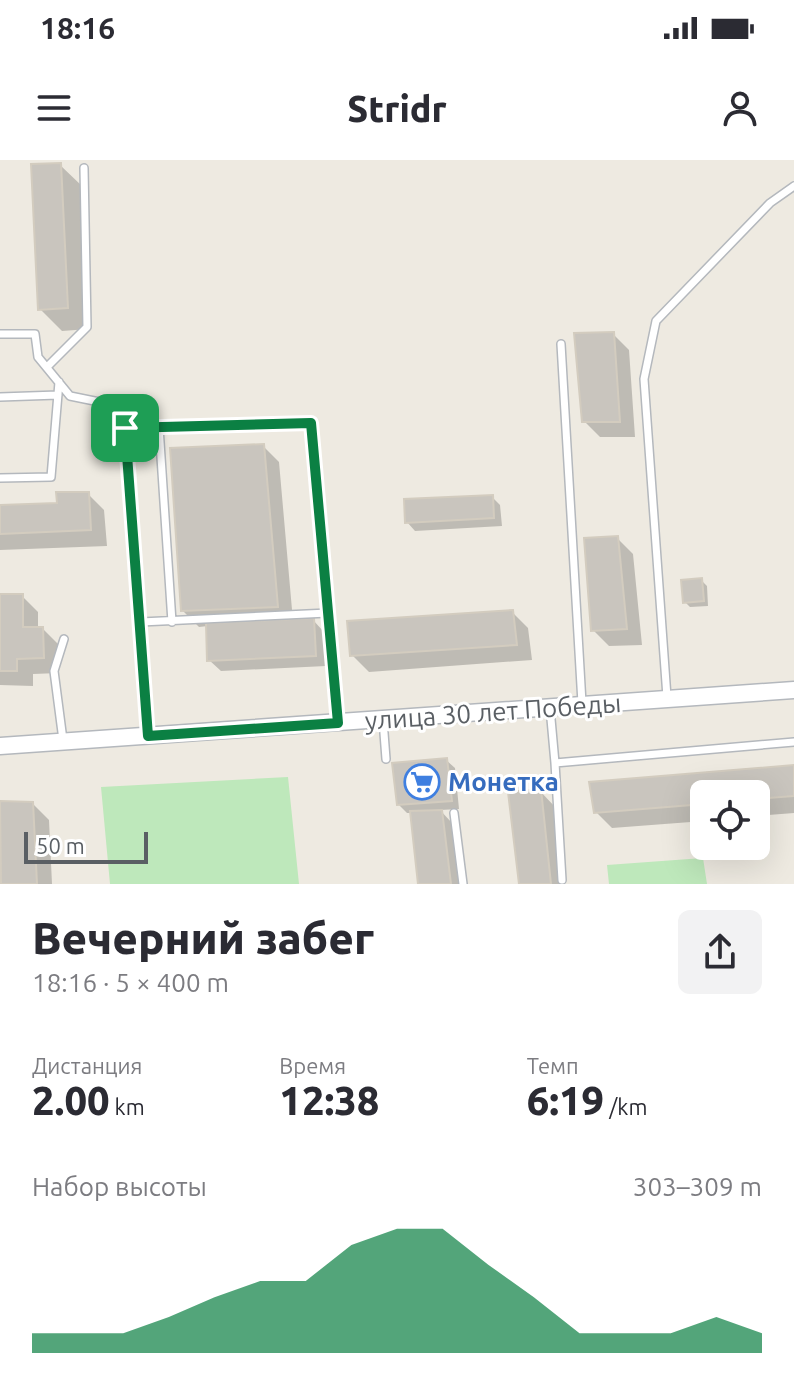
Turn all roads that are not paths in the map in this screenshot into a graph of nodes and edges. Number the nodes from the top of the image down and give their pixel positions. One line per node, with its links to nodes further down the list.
1 (84, 168): 5 (lane)
2 (794, 186): 17 (lane)
3 (0, 334): 5 (lane)
4 (561, 344): 18 (lane)
5 (47, 367): 6 (lane)
6 (59, 382): 7 (lane); 10 (lane)
7 (58, 395): 8 (lane); 11 (lane)
8 (0, 397)
9 (159, 427): 10 (lane); 12 (lane); 14 (lane)
10 (125, 428): 13 (lane)
11 (0, 478)
12 (328, 613): 14 (lane); 21 (lane)
13 (141, 622): 14 (lane); 22 (lane)
14 (172, 622)
15 (64, 639): 23 (lane)
16 (794, 690): 17 (street, улица 30 лет Победы)
17 (667, 700): 18 (street, улица 30 лет Победы)
18 (582, 706): 19 (street, улица 30 лет Победы)
19 (550, 708): 20 (street, улица 30 лет Победы); 27 (lane)
20 (383, 720): 21 (street, улица 30 лет Победы); 26 (lane)
21 (338, 723): 22 (street, улица 30 лет Победы)
22 (148, 736): 23 (street, улица 30 лет Победы)
23 (63, 742): 25 (street, улица 30 лет Победы)
24 (794, 742): 27 (lane)
25 (0, 746)
26 (386, 759)
27 (555, 763): 29 (lane)
28 (454, 813): 30 (lane)
29 (562, 880)
30 (463, 884)

